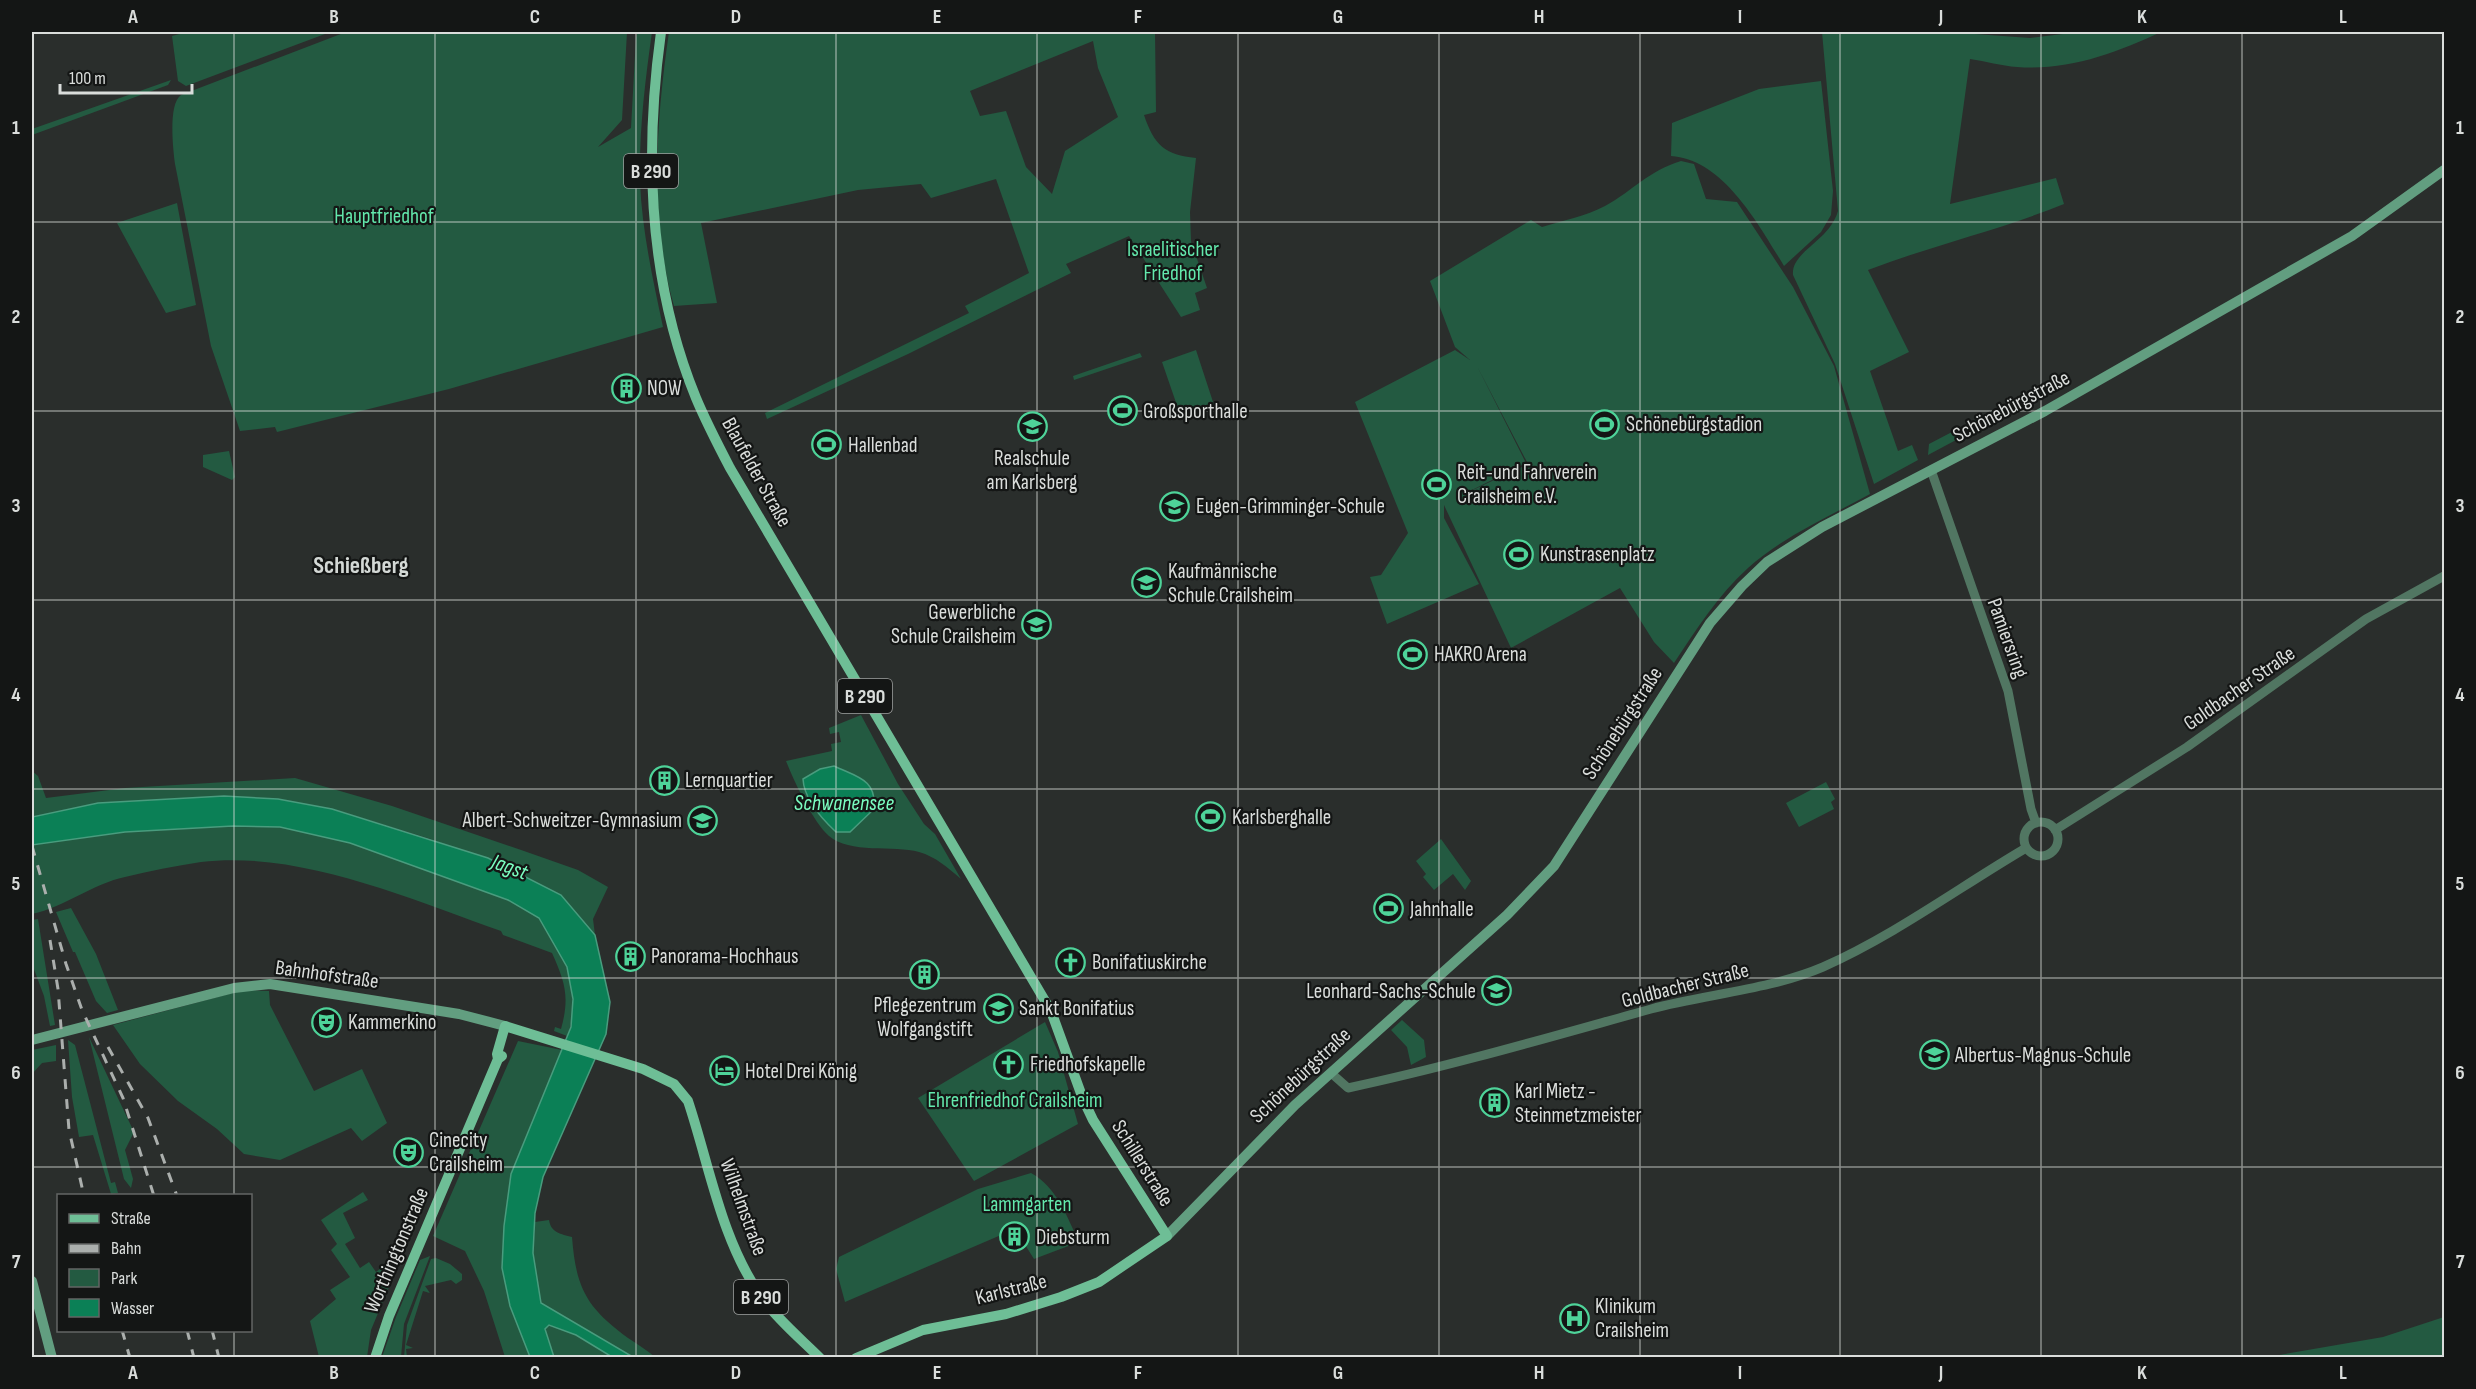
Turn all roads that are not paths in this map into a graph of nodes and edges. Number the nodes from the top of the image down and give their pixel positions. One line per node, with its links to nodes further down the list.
1 (661, 32): 8 (main road, Blaufelder Straße / B 290)
2 (2445, 170): 3 (main road, Schönebürgstraße)
3 (1931, 470): 5 (street, Pamiersring); 11 (main road, Schönebürgstraße)
4 (2445, 576): 6 (street, Goldbacher Straße)
5 (2036, 823): 6 (street); 7 (street)
6 (2055, 830): 7 (street)
7 (2026, 848): 11 (street, Goldbacher Straße)
8 (975, 886): 12 (main road, Schillerstraße / B 290)
9 (509, 1027): 10 (main road, Bahnhofstraße); 15 (main road, Worthingtonstraße); 16 (main road, Wilhelmstraße / B 290)
10 (32, 1040)
11 (1331, 1073): 12 (main road, Schönebürgstraße)
12 (1167, 1236): 17 (main road, Karlstraße)
13 (32, 1281): 14 (main road)
14 (52, 1358)
15 (375, 1358)
16 (820, 1358)
17 (856, 1358)

